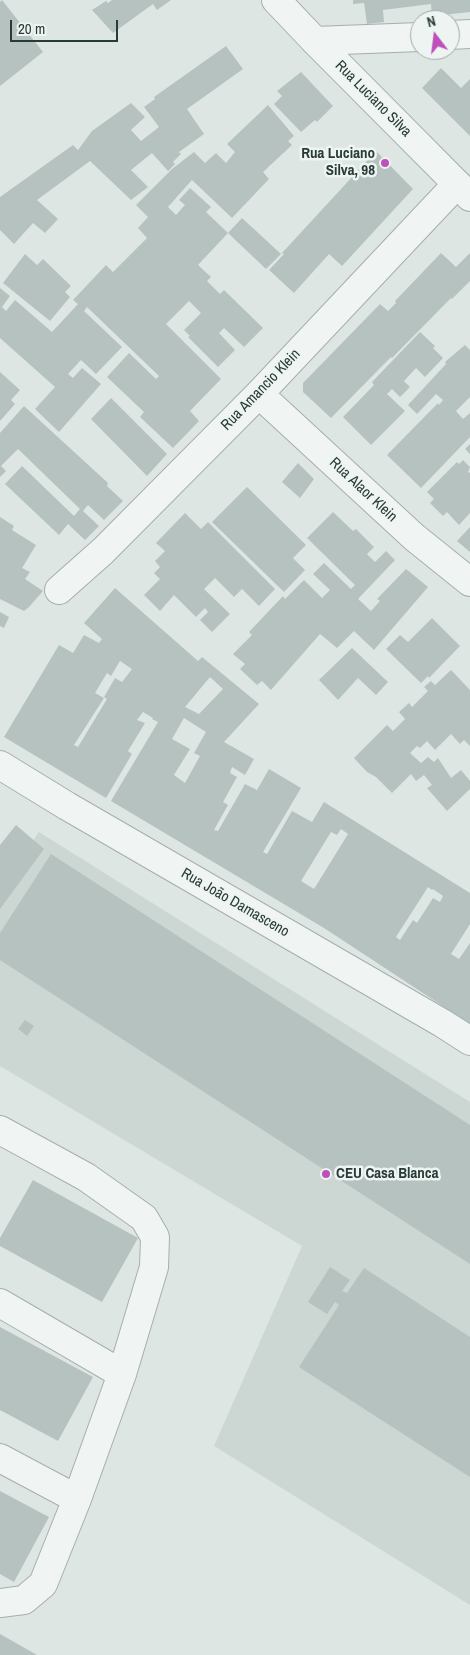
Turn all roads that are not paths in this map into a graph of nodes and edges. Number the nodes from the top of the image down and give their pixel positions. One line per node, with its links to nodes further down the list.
1 (276, 0): 3 (street, Rua Luciano Silva)
2 (410, 37): 3 (street)
3 (315, 41): 4 (street, Rua Luciano Silva)
4 (464, 190): 5 (street, Rua Amancio Klein)
5 (258, 394): 6 (street, Rua Alaor Klein); 7 (street, Rua Amancio Klein)
6 (470, 582)
7 (59, 590)
8 (0, 765): 9 (street, Rua João Damasceno)
9 (470, 1041)
10 (0, 1130): 12 (street)
11 (0, 1303): 12 (street)
12 (122, 1374): 14 (street)
13 (0, 1458): 14 (street)
14 (77, 1499): 15 (street)
15 (0, 1603)

